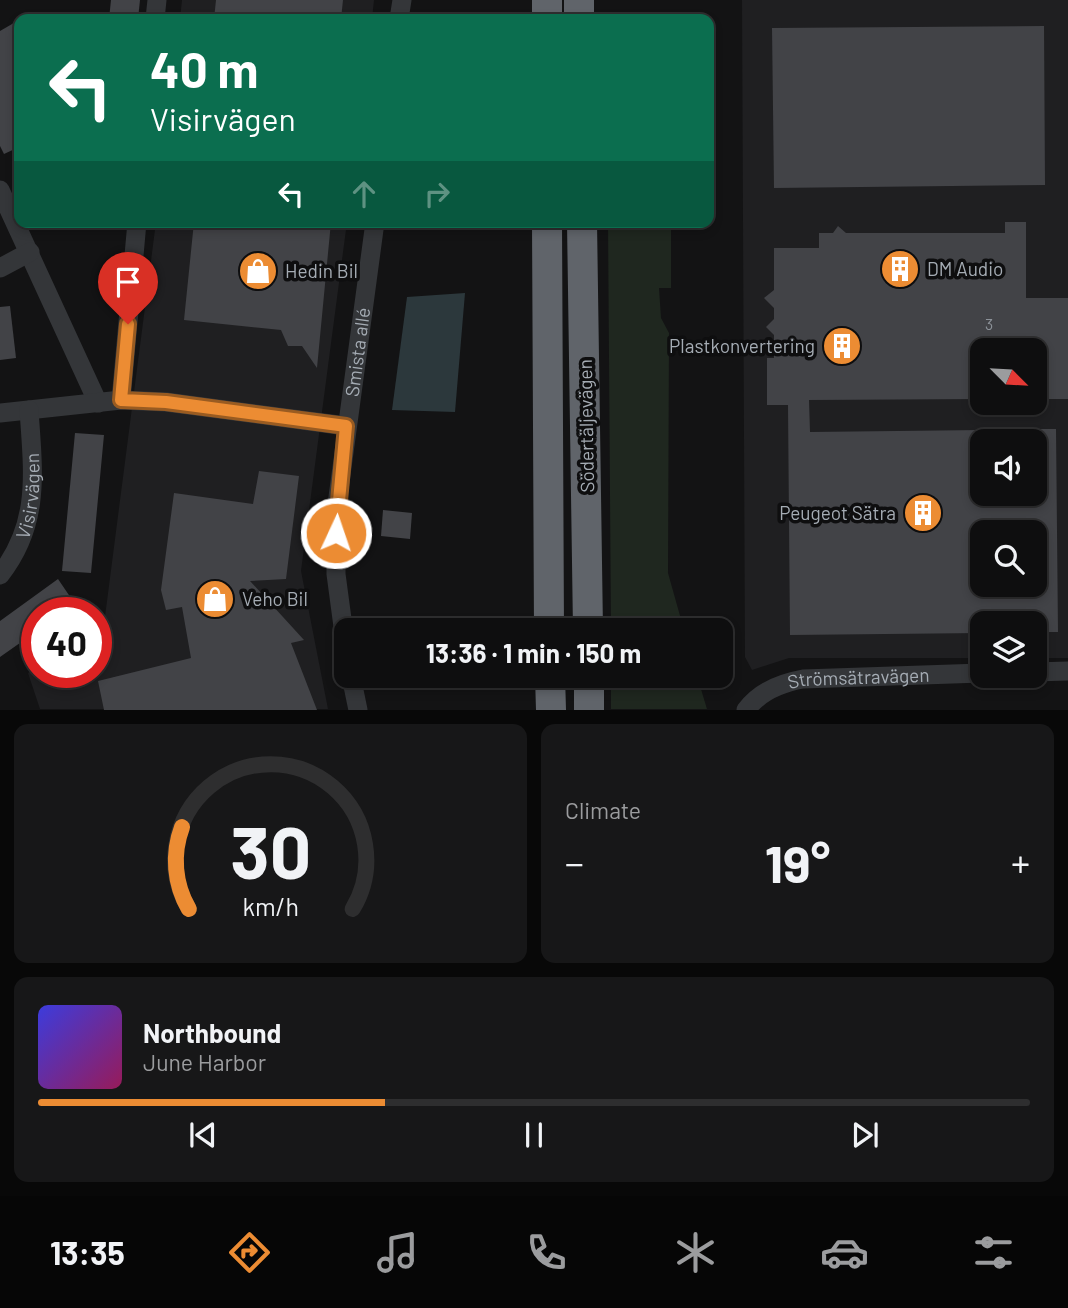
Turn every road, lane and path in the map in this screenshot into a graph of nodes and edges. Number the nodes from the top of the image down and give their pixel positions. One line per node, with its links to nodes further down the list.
1 (0, 190): 2 (street)
2 (14, 219)
3 (18, 228): 8 (street)
4 (136, 228): 10 (street)
5 (374, 228): 14 (street, Smista allé)
6 (547, 228): 17 (highway, Södertäljevägen)
7 (582, 228): 18 (highway, Södertäljevägen)
8 (30, 252): 9 (street); 11 (street)
9 (0, 268)
10 (121, 400): 11 (street); 14 (street)
11 (98, 403): 12 (street)
12 (29, 410): 13 (street); 15 (street, Visirvägen)
13 (0, 413)
14 (346, 426): 16 (street, Smista allé)
15 (0, 575)
16 (342, 618)
17 (550, 618)
18 (588, 618)
19 (1068, 671): 20 (street)
20 (1047, 672)
21 (970, 673): 28 (street, Strömsätravägen)
22 (354, 688): 25 (street)
23 (550, 688): 26 (highway)
24 (589, 688): 27 (highway)
25 (358, 709)
26 (551, 709)
27 (589, 709)
28 (747, 709)

